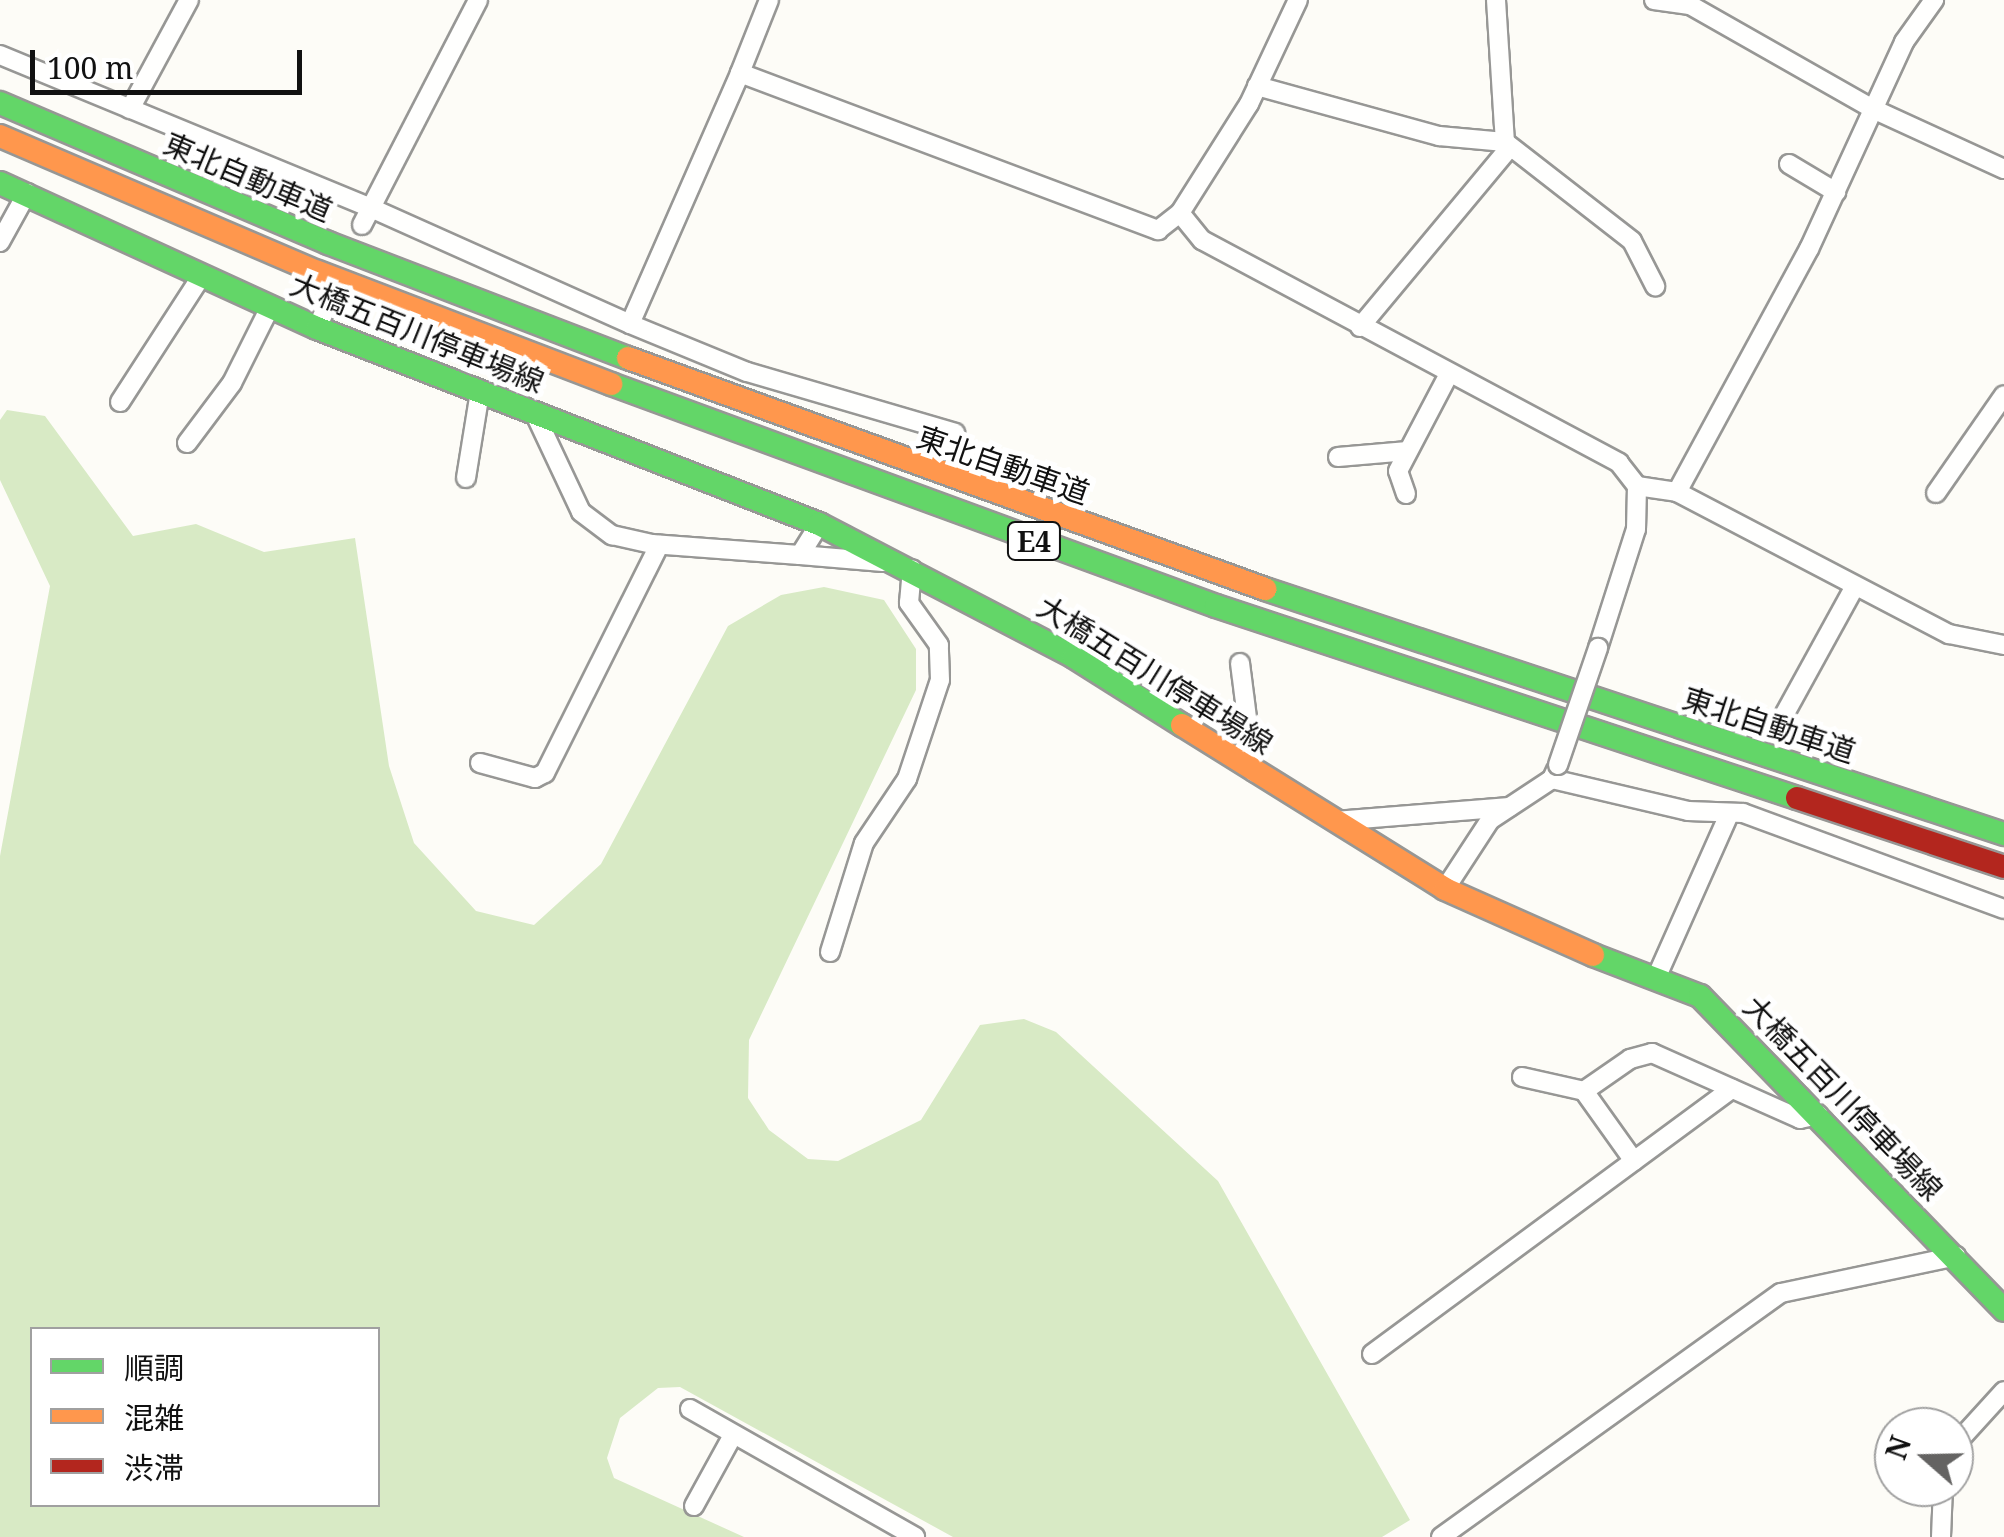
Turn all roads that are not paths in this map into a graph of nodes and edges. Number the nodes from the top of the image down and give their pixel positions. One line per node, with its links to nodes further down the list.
1 (189, 0): 14 (street)
2 (478, 0): 24 (street)
3 (769, 0): 10 (street)
4 (1298, 0): 11 (street)
5 (1496, 0): 17 (street)
6 (1654, 0): 8 (street)
7 (1934, 0): 15 (street)
8 (1691, 3): 15 (street)
9 (0, 55): 14 (street)
10 (740, 73): 25 (street); 32 (street)
11 (1257, 86): 17 (street); 25 (street)
12 (0, 92): 18 (main road)
13 (0, 103): 18 (main road, 東北自動車道 / E4)
14 (130, 109): 24 (street)
15 (1872, 109): 20 (street); 22 (street)
16 (0, 139): 64 (main road, 東北自動車道 / E4)
17 (1507, 144): 29 (street); 33 (street)
18 (93, 145): 63 (main road, 東北自動車道 / E4)
19 (1789, 164): 22 (street)
20 (2004, 169)
21 (0, 183): 23 (main road, 大橋五百川停車場線)
22 (1836, 192): 46 (street)
23 (26, 193): 27 (street); 28 (main road, 大橋五百川停車場線)
24 (371, 208): 26 (street); 32 (street)
25 (1180, 213): 33 (street)
26 (362, 225)
27 (0, 242)
28 (201, 277): 31 (main road, 大橋五百川停車場線); 38 (street)
29 (1655, 286)
30 (328, 302): 34 (street)
31 (270, 307): 34 (main road, 大橋五百川停車場線); 41 (street)
32 (630, 324): 40 (street)
33 (1360, 327): 35 (street)
34 (317, 328): 36 (main road, 大橋五百川停車場線)
35 (1449, 374): 42 (street); 45 (street)
36 (480, 392): 39 (main road, 大橋五百川停車場線); 44 (street)
37 (2004, 395): 47 (street)
38 (120, 402)
39 (534, 412): 49 (main road, 大橋五百川停車場線); 50 (street)
40 (956, 433)
41 (187, 442)
42 (1408, 451): 43 (street); 48 (street)
43 (1338, 458)
44 (466, 478)
45 (1637, 486): 46 (street); 59 (street, bridge)
46 (1678, 492): 53 (street)
47 (1936, 492)
48 (1406, 494)
49 (819, 524): 51 (street); 52 (main road, 大橋五百川停車場線)
50 (659, 545): 51 (street); 57 (street)
51 (800, 555): 52 (street)
52 (906, 566): 58 (main road, 大橋五百川停車場線); 67 (street)
53 (1854, 588): 54 (street); 56 (street)
54 (2004, 645)
55 (1240, 663): 58 (street)
56 (1783, 717)
57 (480, 763)
58 (1254, 772): 62 (main road, 大橋五百川停車場線)
59 (1555, 772): 60 (street); 61 (street)
60 (1509, 807): 62 (street); 65 (street)
61 (1729, 814): 66 (street); 68 (street)
62 (1332, 821): 65 (main road, 大橋五百川停車場線)
63 (2004, 834)
64 (2004, 866)
65 (1445, 889): 68 (main road, 大橋五百川停車場線)
66 (2004, 909)
67 (830, 952)
68 (1657, 976): 72 (main road, 大橋五百川停車場線)
69 (1522, 1077): 71 (street)
70 (1732, 1088): 71 (street); 72 (street); 73 (street)
71 (1584, 1091): 73 (street)
72 (1819, 1115): 74 (main road, 大橋五百川停車場線)
73 (1634, 1161): 76 (street)
74 (1956, 1256): 75 (main road, 大橋五百川停車場線); 84 (street)
75 (2004, 1310)
76 (1372, 1354)
77 (2004, 1391): 79 (street)
78 (690, 1408): 80 (street)
79 (1974, 1424)
80 (733, 1434): 81 (street); 83 (street)
81 (694, 1506)
82 (1942, 1507): 85 (street)
83 (915, 1537)
84 (1441, 1537)
85 (1940, 1537)

